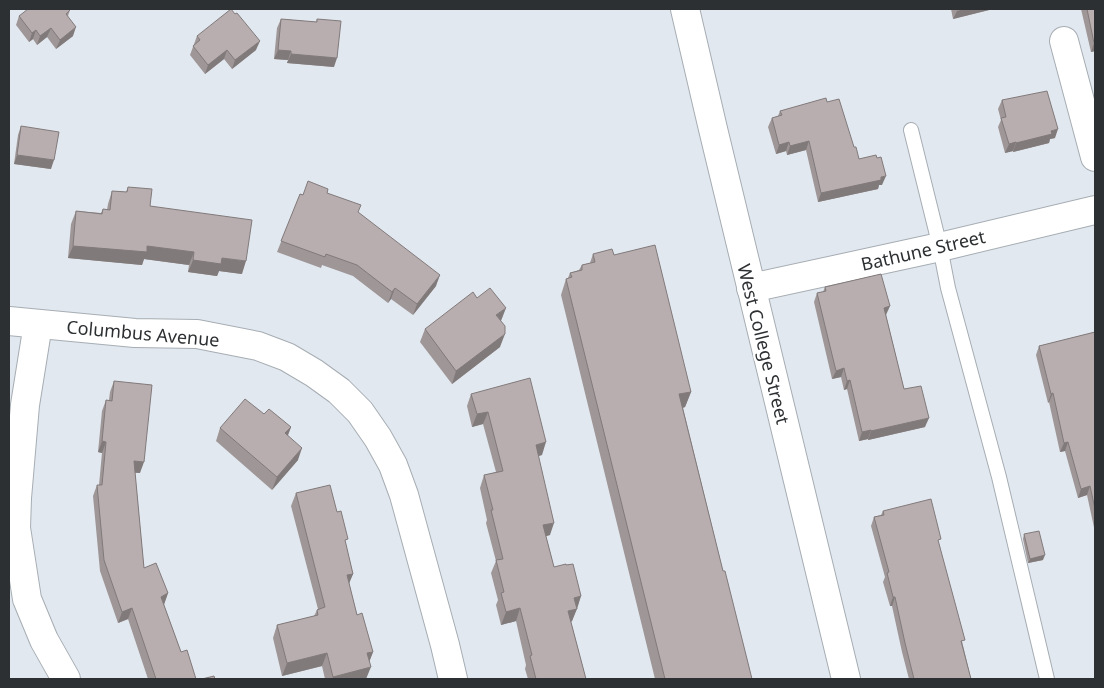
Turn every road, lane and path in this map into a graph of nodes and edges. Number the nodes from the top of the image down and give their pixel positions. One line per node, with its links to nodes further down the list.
1 (685, 9): 8 (street, West College Street)
2 (1064, 40): 3 (street)
3 (1084, 74): 5 (street)
4 (911, 130): 7 (lane)
5 (1095, 156)
6 (1095, 210): 7 (street, Bathune Street)
7 (940, 247): 8 (street, Bathune Street); 14 (lane)
8 (751, 288): 13 (street, West College Street)
9 (9, 321): 10 (street, Columbus Avenue)
10 (38, 324): 11 (street); 12 (street, Columbus Avenue)
11 (66, 679)
12 (453, 679)
13 (846, 679)
14 (1047, 679)

